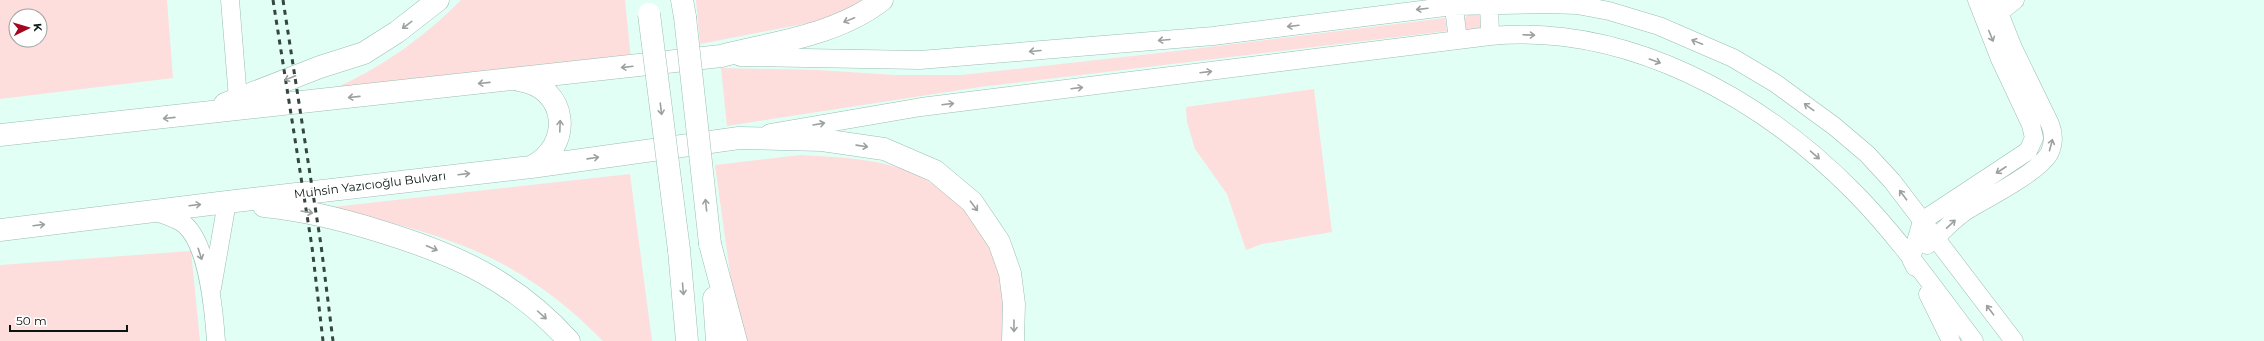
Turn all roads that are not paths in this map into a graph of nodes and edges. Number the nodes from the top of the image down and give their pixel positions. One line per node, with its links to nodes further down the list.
1 (230, 0): 15 (street)
2 (438, 0): 15 (highway, one-way to 15)
3 (882, 0): 13 (highway, one-way to 13)
4 (1977, 0): 22 (street, one-way to 22)
5 (2015, 0): 9 (street)
6 (1453, 3): 7 (street); 12 (street); 13 (street, one-way to 13)
7 (1489, 3): 11 (street); 22 (street, one-way to 7)
8 (684, 6): 25 (highway, one-way to 8, bridge)
9 (1997, 6): 24 (street, one-way to 9)
10 (648, 7): 30 (highway, one-way to 30, bridge)
11 (1490, 36): 12 (street); 26 (street, one-way to 26)
12 (1458, 40): 18 (street, one-way to 12)
13 (721, 56): 14 (highway, one-way to 14)
14 (517, 80): 16 (highway, one-way to 16); 19 (highway, one-way to 14)
15 (238, 99): 16 (highway)
16 (196, 115): 17 (highway, one-way to 17)
17 (0, 135)
18 (739, 138): 19 (highway, Muhsin Yazıcıoğlu Bulvarı, one-way to 18); 33 (highway, Muhsin Yazıcıoğlu Bulvarı, one-way to 33)
19 (531, 167): 20 (highway, Muhsin Yazıcıoğlu Bulvarı, one-way to 19)
20 (227, 202): 21 (highway, Muhsin Yazıcıoğlu Bulvarı, one-way to 20); 27 (street); 29 (highway, one-way to 29)
21 (154, 211): 23 (highway, Muhsin Yazıcıoğlu Bulvarı, one-way to 21); 27 (street, one-way to 27)
22 (1922, 221): 24 (street); 26 (street)
23 (0, 230)
24 (1936, 238): 26 (street); 36 (street, one-way to 24)
25 (710, 244): 31 (highway); 32 (highway)
26 (1911, 259): 34 (street); 35 (street)
27 (212, 290): 28 (street)
28 (216, 341)
29 (569, 341)
30 (687, 341)
31 (717, 341)
32 (736, 341)
33 (1013, 341)
34 (1951, 341)
35 (1974, 341)
36 (2014, 341)

